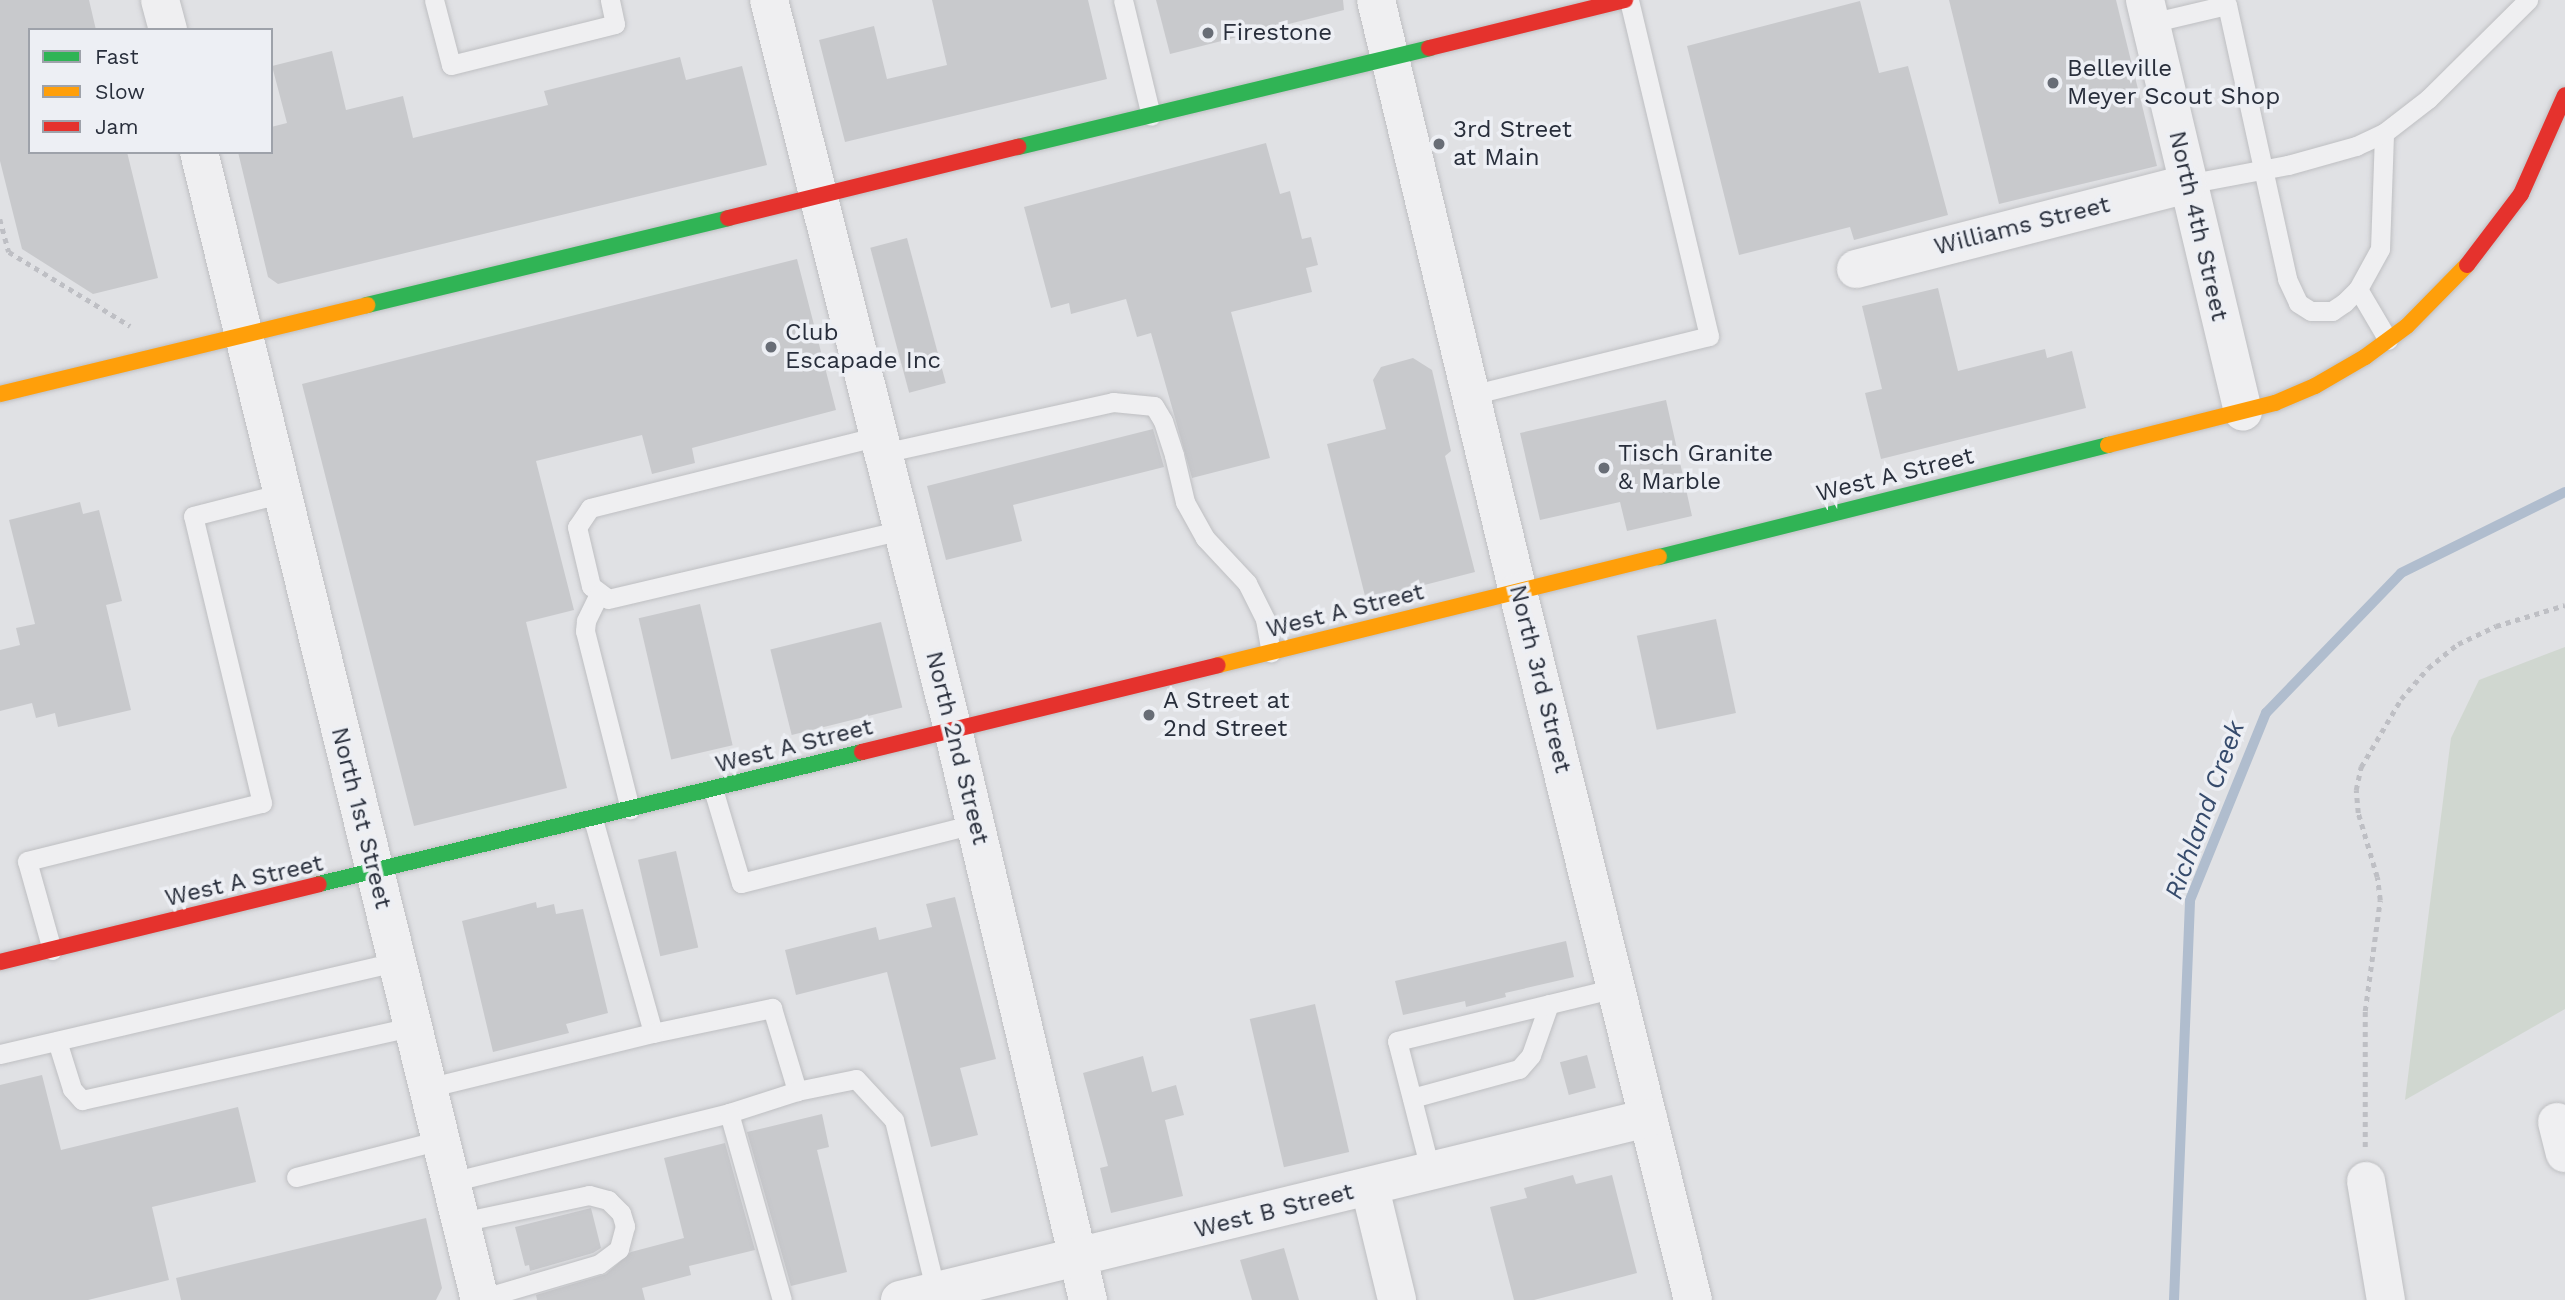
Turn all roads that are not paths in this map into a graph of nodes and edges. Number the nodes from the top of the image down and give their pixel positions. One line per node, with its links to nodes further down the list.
1 (160, 0): 10 (street)
2 (433, 0): 3 (lane)
3 (610, 0)
4 (769, 0): 18 (street, North 2nd Street)
5 (1123, 0): 13 (lane)
6 (1376, 0): 11 (street, North 3rd Street)
7 (1627, 0): 11 (main road); 24 (lane)
8 (2528, 0): 14 (lane)
9 (2148, 12): 16 (lane); 17 (street, North 4th Street)
10 (167, 28)
11 (1391, 57): 13 (main road); 24 (street, North 3rd Street)
12 (2565, 95): 22 (main road, West A Street)
13 (1151, 116): 18 (main road)
14 (2384, 133): 16 (lane); 20 (lane)
15 (201, 154): 21 (street, North 1st Street)
16 (2263, 170): 17 (lane); 20 (lane)
17 (2188, 184): 19 (street, Williams Street); 25 (street, North 4th Street)
18 (818, 198): 21 (main road); 26 (street, North 2nd Street)
19 (1856, 269)
20 (2358, 289): 22 (lane)
21 (247, 336): 23 (main road); 27 (street, North 1st Street)
22 (2388, 340): 25 (main road, West A Street)
23 (0, 394)
24 (1471, 395): 29 (street, North 3rd Street)
25 (2243, 411): 29 (main road, West A Street)
26 (881, 445): 28 (street, North 2nd Street); 30 (lane); 31 (lane)
27 (283, 493): 37 (street, North 1st Street); 38 (lane)
28 (902, 530): 30 (lane); 32 (street, North 2nd Street)
29 (1518, 592): 31 (main road, West A Street); 41 (street, North 3rd Street)
30 (599, 594): 34 (lane)
31 (1271, 652): 32 (main road, West A Street)
32 (953, 730): 33 (main road, West A Street); 36 (street, North 2nd Street)
33 (713, 789): 34 (main road, West A Street); 36 (lane)
34 (630, 809): 35 (main road, West A Street)
35 (593, 819): 37 (main road, West A Street); 44 (lane)
36 (975, 824): 59 (street, North 2nd Street)
37 (374, 873): 38 (main road, West A Street); 40 (street, North 1st Street)
38 (51, 950): 39 (main road, West A Street)
39 (0, 962)
40 (396, 962): 43 (street, North 1st Street); 45 (lane)
41 (1616, 988): 42 (lane); 51 (street, North 3rd Street)
42 (1549, 1004): 49 (lane); 49 (lane)
43 (412, 1027): 45 (lane); 47 (street, North 1st Street)
44 (653, 1033): 47 (lane); 48 (lane)
45 (57, 1041): 46 (lane)
46 (0, 1054)
47 (427, 1088): 52 (street, North 1st Street)
48 (797, 1091): 50 (lane); 60 (lane)
49 (1412, 1098): 53 (lane)
50 (729, 1113): 56 (lane); 62 (lane)
51 (1648, 1118): 53 (street, West B Street); 65 (street, North 3rd Street)
52 (440, 1140): 54 (lane); 56 (street, North 1st Street)
53 (1431, 1173): 57 (street, West B Street)
54 (296, 1177)
55 (2366, 1181): 66 (street)
56 (451, 1182): 58 (street, North 1st Street)
57 (1370, 1188): 59 (street, West B Street); 64 (street)
58 (461, 1222): 61 (street, North 1st Street); 61 (lane)
59 (1077, 1259): 60 (street, West B Street); 63 (street, North 2nd Street)
60 (918, 1296)
61 (480, 1299)
62 (782, 1300)
63 (1088, 1300)
64 (1397, 1300)
65 (1693, 1300)
66 (2386, 1300)

